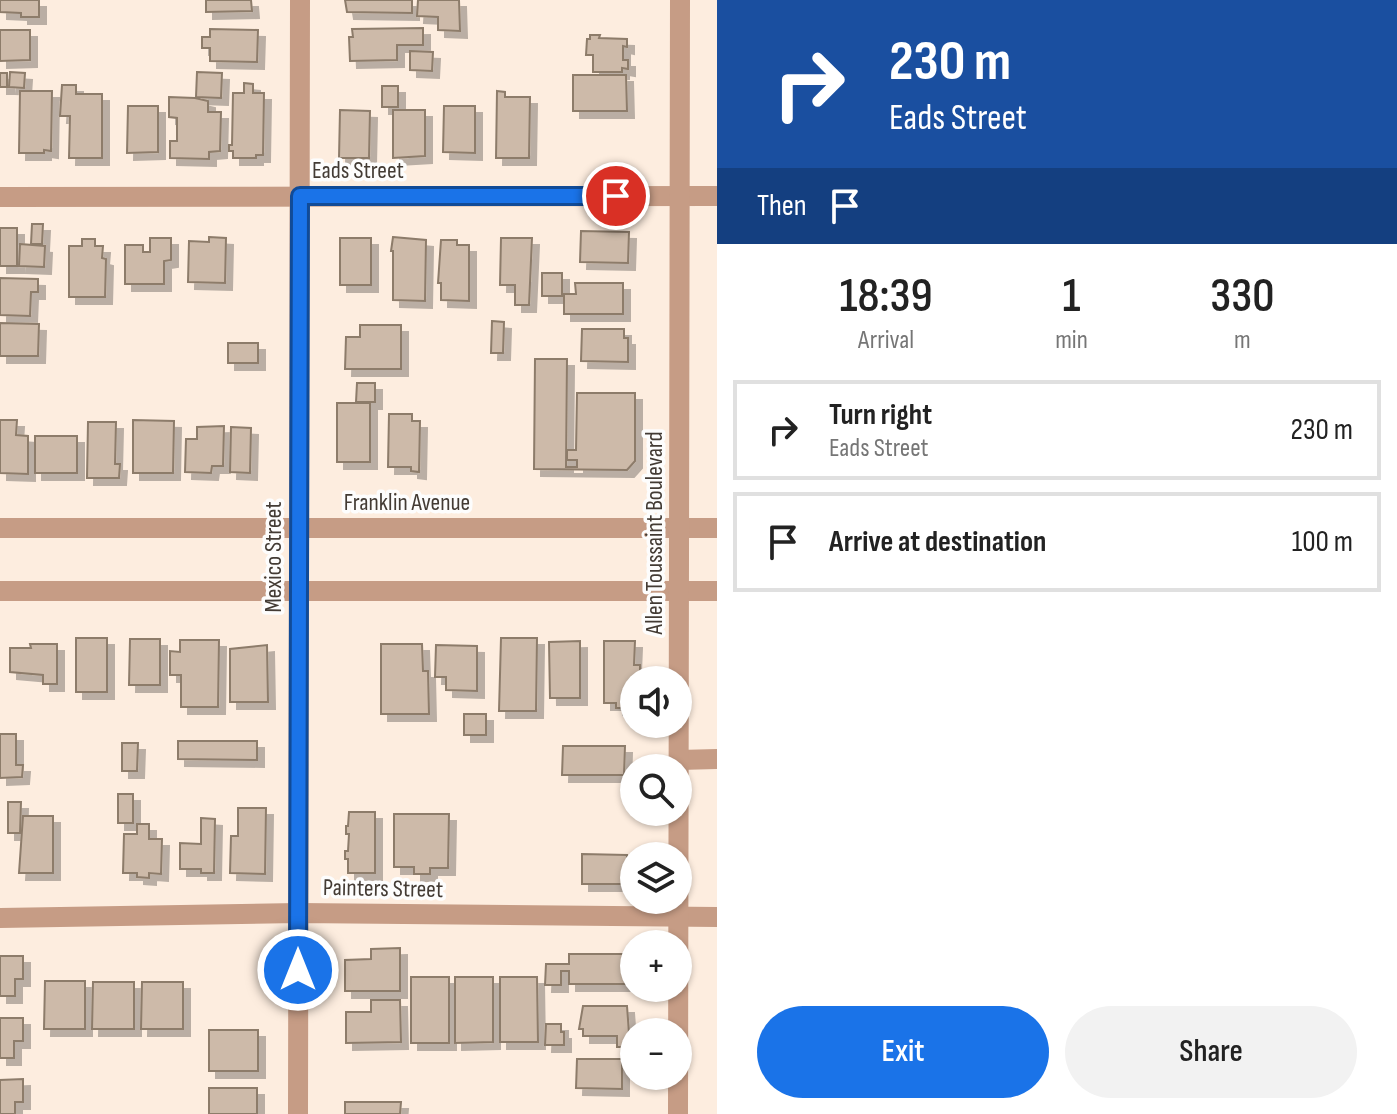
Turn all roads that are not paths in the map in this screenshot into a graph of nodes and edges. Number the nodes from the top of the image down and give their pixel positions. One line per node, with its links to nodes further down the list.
1 (300, 0): 3 (street, Mexico Street)
2 (680, 0): 4 (street, Allen Toussaint Boulevard)
3 (300, 196): 4 (street, Eads Street); 6 (street, Eads Street); 8 (street, Mexico Street)
4 (680, 196): 5 (street, Eads Street); 9 (street, Allen Toussaint Boulevard)
5 (717, 196)
6 (0, 197)
7 (0, 528): 8 (street, Franklin Avenue)
8 (299, 528): 9 (street, Franklin Avenue); 12 (street, Mexico Street)
9 (679, 528): 10 (street, Franklin Avenue); 13 (street, Allen Toussaint Boulevard)
10 (717, 528)
11 (0, 591): 12 (street)
12 (299, 591): 13 (street); 19 (street, Mexico Street)
13 (680, 591): 14 (street); 15 (street, Allen Toussaint Boulevard)
14 (717, 591)
15 (679, 754)
16 (717, 759): 17 (street)
17 (692, 760)
18 (679, 826): 20 (street, Allen Toussaint Boulevard)
19 (298, 913): 20 (street, Painters Street); 22 (street, Painters Street); 23 (street, Mexico Street)
20 (679, 917): 21 (street, Painters Street); 24 (street, Allen Toussaint Boulevard)
21 (717, 917)
22 (0, 918)
23 (298, 1114)
24 (678, 1114)

